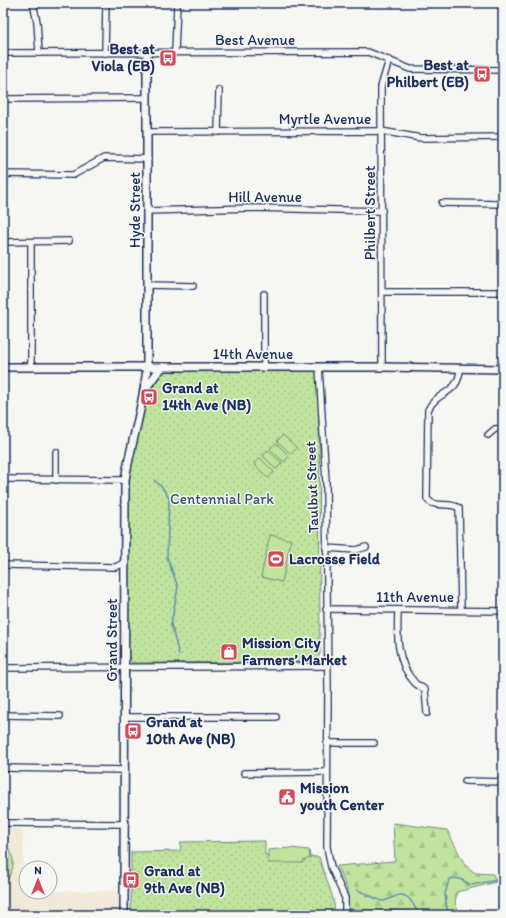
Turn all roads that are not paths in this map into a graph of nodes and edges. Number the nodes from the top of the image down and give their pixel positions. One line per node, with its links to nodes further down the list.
1 (33, 3): 8 (street)
2 (106, 3): 5 (street)
3 (177, 3): 7 (street)
4 (3, 52): 8 (street, Best Avenue)
5 (105, 52): 6 (street, Best Avenue); 8 (street, Best Avenue)
6 (147, 52): 7 (street, Best Avenue); 12 (street, Hyde Street)
7 (175, 52): 9 (street, Best Avenue)
8 (39, 53)
9 (389, 60): 10 (street, Best Avenue); 14 (street, Philbert Street)
10 (503, 70)
11 (219, 90): 16 (street)
12 (147, 98): 13 (street); 15 (street, Hyde Street)
13 (3, 99)
14 (381, 131): 16 (street, Myrtle Avenue); 17 (street, Myrtle Avenue); 23 (street, Philbert Street)
15 (147, 132): 16 (street, Myrtle Avenue); 18 (street, Hyde Street)
16 (218, 132)
17 (503, 137)
18 (148, 158): 19 (street); 22 (street, Hyde Street)
19 (3, 174)
20 (442, 202): 21 (street)
21 (503, 204)
22 (147, 211): 23 (street, Hill Avenue); 27 (street, Hyde Street)
23 (382, 211): 29 (street, Philbert Street)
24 (70, 241): 26 (street)
25 (3, 242): 26 (street)
26 (31, 242): 33 (street)
27 (147, 285): 28 (street); 34 (street, Hyde Street)
28 (193, 286)
29 (382, 292): 30 (street); 37 (street, Philbert Street)
30 (503, 292)
31 (264, 294): 38 (street)
32 (3, 367): 33 (street, 14th Avenue)
33 (31, 367): 34 (street, 14th Avenue)
34 (148, 367): 35 (street, 14th Avenue); 41 (street, Grand Street)
35 (163, 367): 38 (street, 14th Avenue); 41 (street)
36 (319, 367): 37 (street, 14th Avenue); 38 (street, 14th Avenue); 49 (street, Taulbut Street)
37 (382, 367): 39 (street, 14th Avenue)
38 (264, 368)
39 (460, 368): 40 (street, 14th Avenue); 53 (street)
40 (503, 369)
41 (145, 389): 47 (street, Grand Street)
42 (503, 428): 43 (street)
43 (488, 435)
44 (56, 452): 46 (street)
45 (3, 479): 46 (street)
46 (56, 480): 47 (street)
47 (125, 480): 50 (street, Grand Street)
48 (366, 547): 49 (street)
49 (326, 548): 52 (street, Taulbut Street)
50 (125, 562): 51 (street); 58 (street, Grand Street)
51 (3, 565)
52 (326, 609): 54 (street, 11th Avenue); 56 (street, Taulbut Street)
53 (460, 609): 54 (street, 11th Avenue); 55 (street, 11th Avenue)
54 (398, 610): 59 (street)
55 (503, 610)
56 (327, 666): 58 (street); 64 (street, Taulbut Street)
57 (3, 668): 58 (street)
58 (124, 668): 62 (street, Grand Street)
59 (427, 713)
60 (3, 715): 61 (street)
61 (60, 716)
62 (125, 717): 63 (street); 67 (street, Grand Street)
63 (276, 717)
64 (327, 743): 65 (street); 68 (street, Taulbut Street)
65 (374, 743)
66 (3, 768): 67 (street)
67 (125, 770): 73 (street, Grand Street)
68 (327, 772): 69 (street); 75 (street, Taulbut Street)
69 (244, 773)
70 (465, 781): 71 (street)
71 (503, 782)
72 (3, 823): 73 (street)
73 (125, 824): 74 (street, Grand Street)
74 (124, 915)
75 (345, 915)

